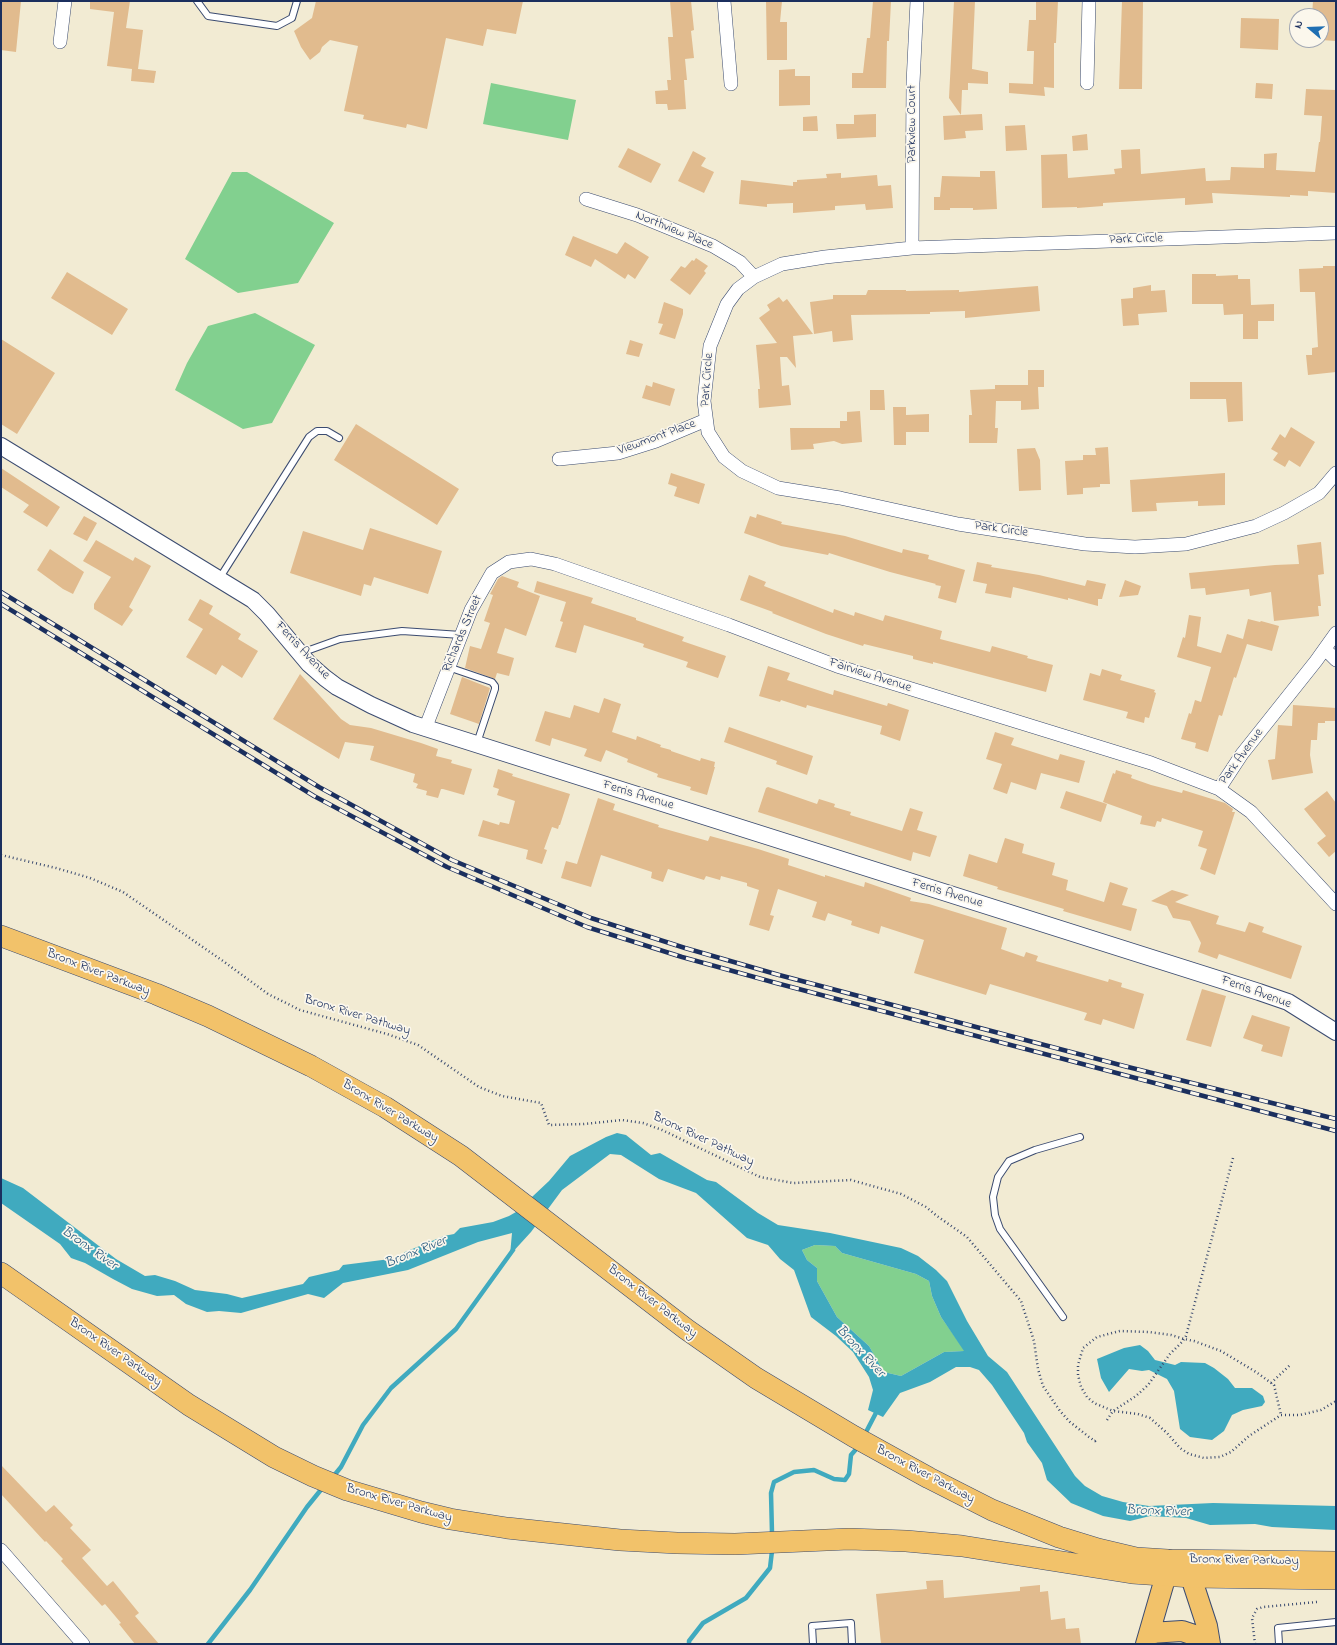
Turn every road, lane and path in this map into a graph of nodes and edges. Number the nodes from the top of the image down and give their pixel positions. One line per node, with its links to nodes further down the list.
1 (65, 1): 7 (street)
2 (197, 1): 3 (lane)
3 (297, 1)
4 (724, 1): 9 (street)
5 (918, 1): 12 (street, Parkview Court)
6 (1089, 1): 8 (street)
7 (60, 42)
8 (1087, 83)
9 (731, 84)
10 (586, 199): 13 (street, Northview Place)
11 (1336, 232): 12 (street, Park Circle)
12 (912, 248): 13 (street, Park Circle)
13 (754, 277): 14 (street, Park Circle)
14 (706, 420): 17 (street, Viewmont Place); 18 (street, Park Circle)
15 (339, 438): 20 (lane)
16 (1, 446): 20 (street, Ferris Avenue)
17 (559, 459)
18 (1336, 473)
19 (524, 560): 22 (street, Richards Street); 29 (street, Fairview Avenue)
20 (219, 578): 24 (street, Ferris Avenue)
21 (1336, 633): 23 (street, Park Avenue)
22 (461, 635): 24 (lane); 26 (street, Richards Street)
23 (1324, 649): 25 (street); 29 (street, Park Avenue)
24 (301, 653): 27 (street, Ferris Avenue)
25 (1336, 660)
26 (448, 667): 27 (street, Richards Street); 28 (lane)
27 (424, 729): 28 (street, Ferris Avenue)
28 (476, 745): 33 (street, Ferris Avenue)
29 (1219, 789): 31 (street, Park Avenue)
30 (1, 855): 45 (path, Bronx River Pathway)
31 (1336, 904)
32 (1, 936): 48 (highway, Bronx River Parkway)
33 (1336, 1032)
34 (1080, 1136): 37 (lane)
35 (1233, 1158): 38 (path)
36 (1, 1273): 48 (highway, Bronx River Parkway)
37 (1063, 1317)
38 (1184, 1339): 40 (path); 42 (path); 42 (path)
39 (1290, 1365): 40 (path)
40 (1273, 1384): 43 (path)
41 (1336, 1401): 43 (path)
42 (1113, 1410): 43 (path); 44 (path)
43 (1281, 1415)
44 (1107, 1420)
45 (1096, 1440)
46 (1, 1550): 54 (street)
47 (1336, 1562): 48 (highway, Bronx River Parkway)
48 (1178, 1568): 49 (highway, Bronx River Parkway); 52 (main road); 53 (main road)
49 (1336, 1578)
50 (1317, 1602): 58 (path)
51 (1336, 1622): 59 (lane)
52 (1148, 1638): 53 (main road)
53 (1209, 1638): 57 (main road)
54 (83, 1644)
55 (813, 1644): 56 (lane)
56 (852, 1644)
57 (1216, 1644)
58 (1255, 1644)
59 (1279, 1644)

